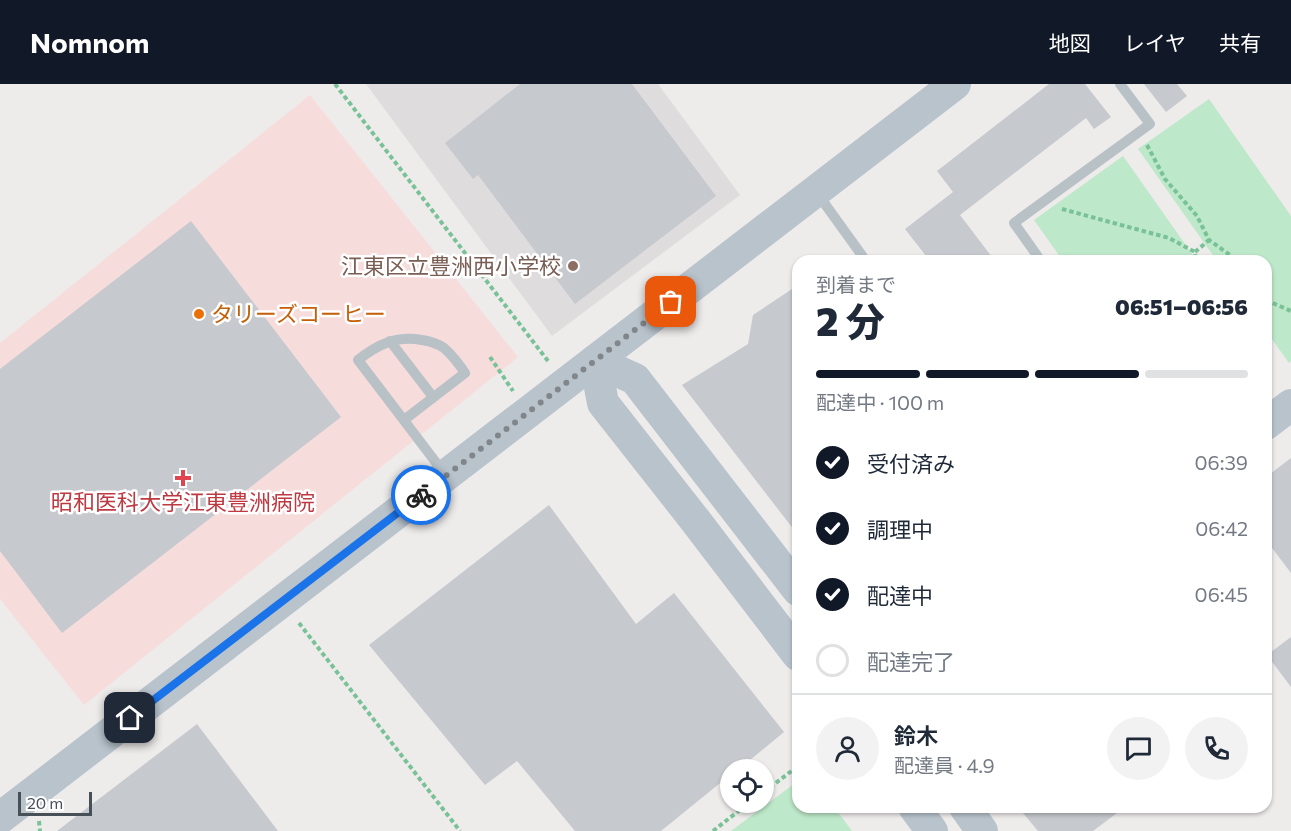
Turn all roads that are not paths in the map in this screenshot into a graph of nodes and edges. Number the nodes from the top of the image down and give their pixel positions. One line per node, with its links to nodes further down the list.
1 (955, 84): 3 (street)
2 (1120, 84): 5 (lane)
3 (816, 191): 4 (lane); 7 (street)
4 (862, 255)
5 (1037, 255)
6 (390, 341): 8 (lane); 8 (lane); 11 (lane)
7 (595, 361): 12 (street); 13 (street); 14 (street)
8 (433, 397): 11 (lane)
9 (1291, 405): 10 (street)
10 (1272, 419)
11 (404, 420): 12 (lane)
12 (446, 476): 17 (street)
13 (792, 582)
14 (792, 647)
15 (918, 813): 18 (street)
16 (968, 813): 19 (street)
17 (0, 818)
18 (932, 831)
19 (982, 831)

